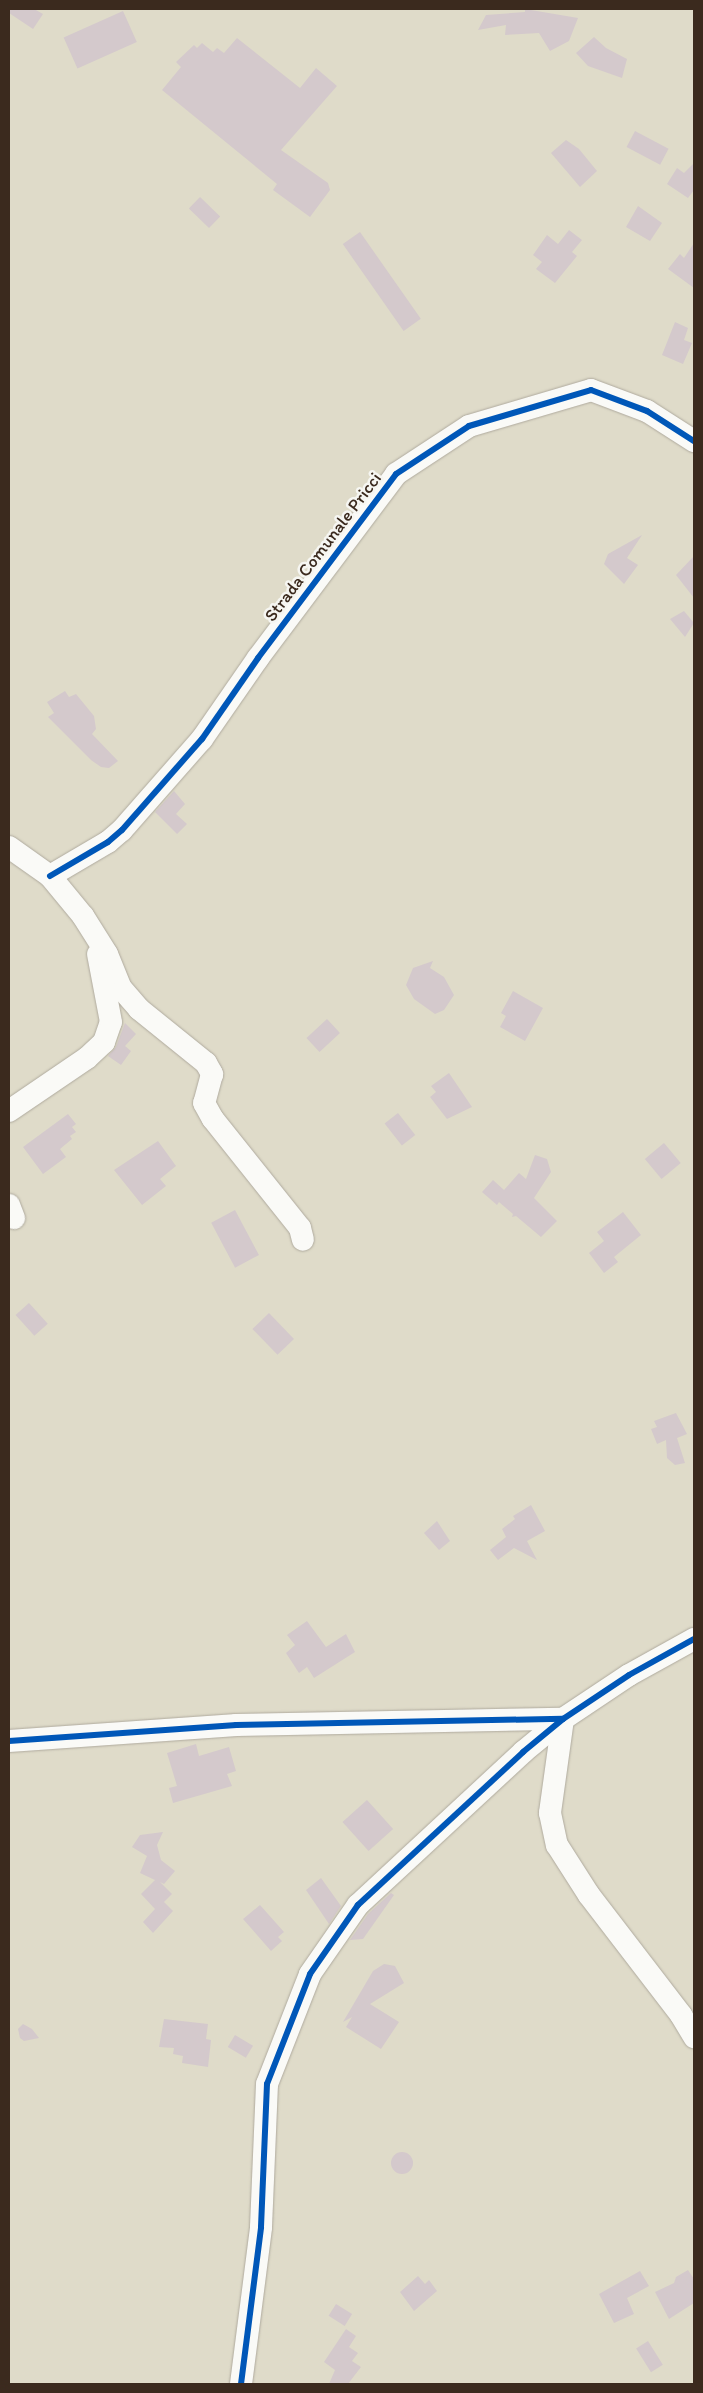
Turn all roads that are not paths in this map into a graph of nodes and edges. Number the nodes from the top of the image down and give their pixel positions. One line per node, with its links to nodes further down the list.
1 (694, 441): 3 (street, Strada Comunale Pricci)
2 (9, 847): 3 (street)
3 (50, 876): 4 (street)
4 (96, 936): 5 (street); 6 (street)
5 (9, 1110)
6 (303, 1240)
7 (694, 1639): 8 (street)
8 (563, 1719): 9 (street); 10 (street); 11 (street)
9 (9, 1740)
10 (694, 2037)
11 (241, 2384)

